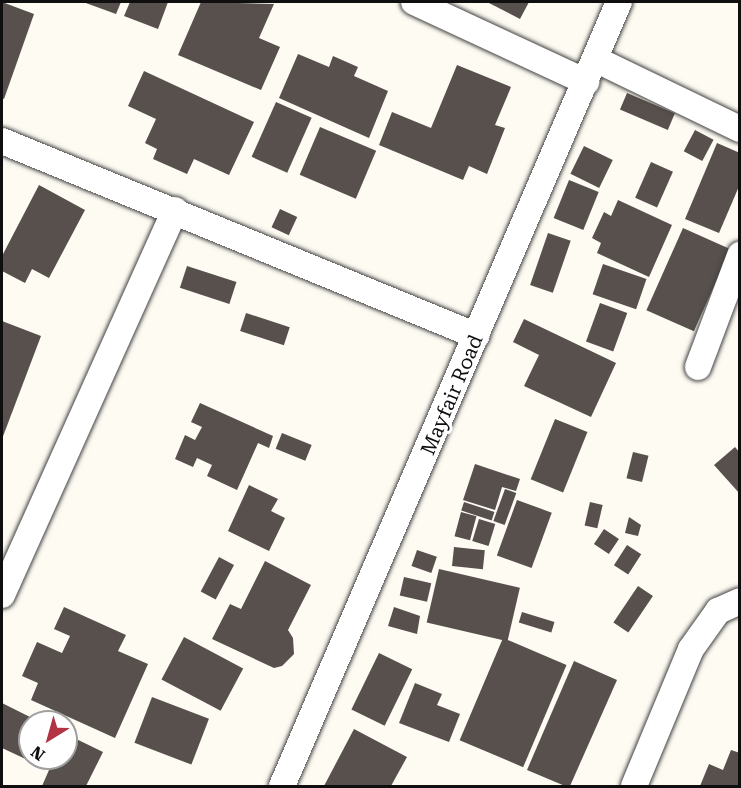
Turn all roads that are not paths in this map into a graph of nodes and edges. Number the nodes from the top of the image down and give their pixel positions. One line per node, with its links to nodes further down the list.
1 (414, 2): 4 (street)
2 (619, 2): 3 (street, Mayfair Road)
3 (595, 58): 4 (street, Mayfair Road); 5 (street)
4 (586, 82): 10 (street, Mayfair Road)
5 (740, 129)
6 (2, 141): 7 (street)
7 (175, 210): 10 (street); 12 (street)
8 (740, 255): 9 (street)
9 (729, 316): 11 (street)
10 (477, 336): 14 (street, Mayfair Road)
11 (698, 367)
12 (2, 595)
13 (729, 606): 15 (street)
14 (282, 786)
15 (634, 786)

